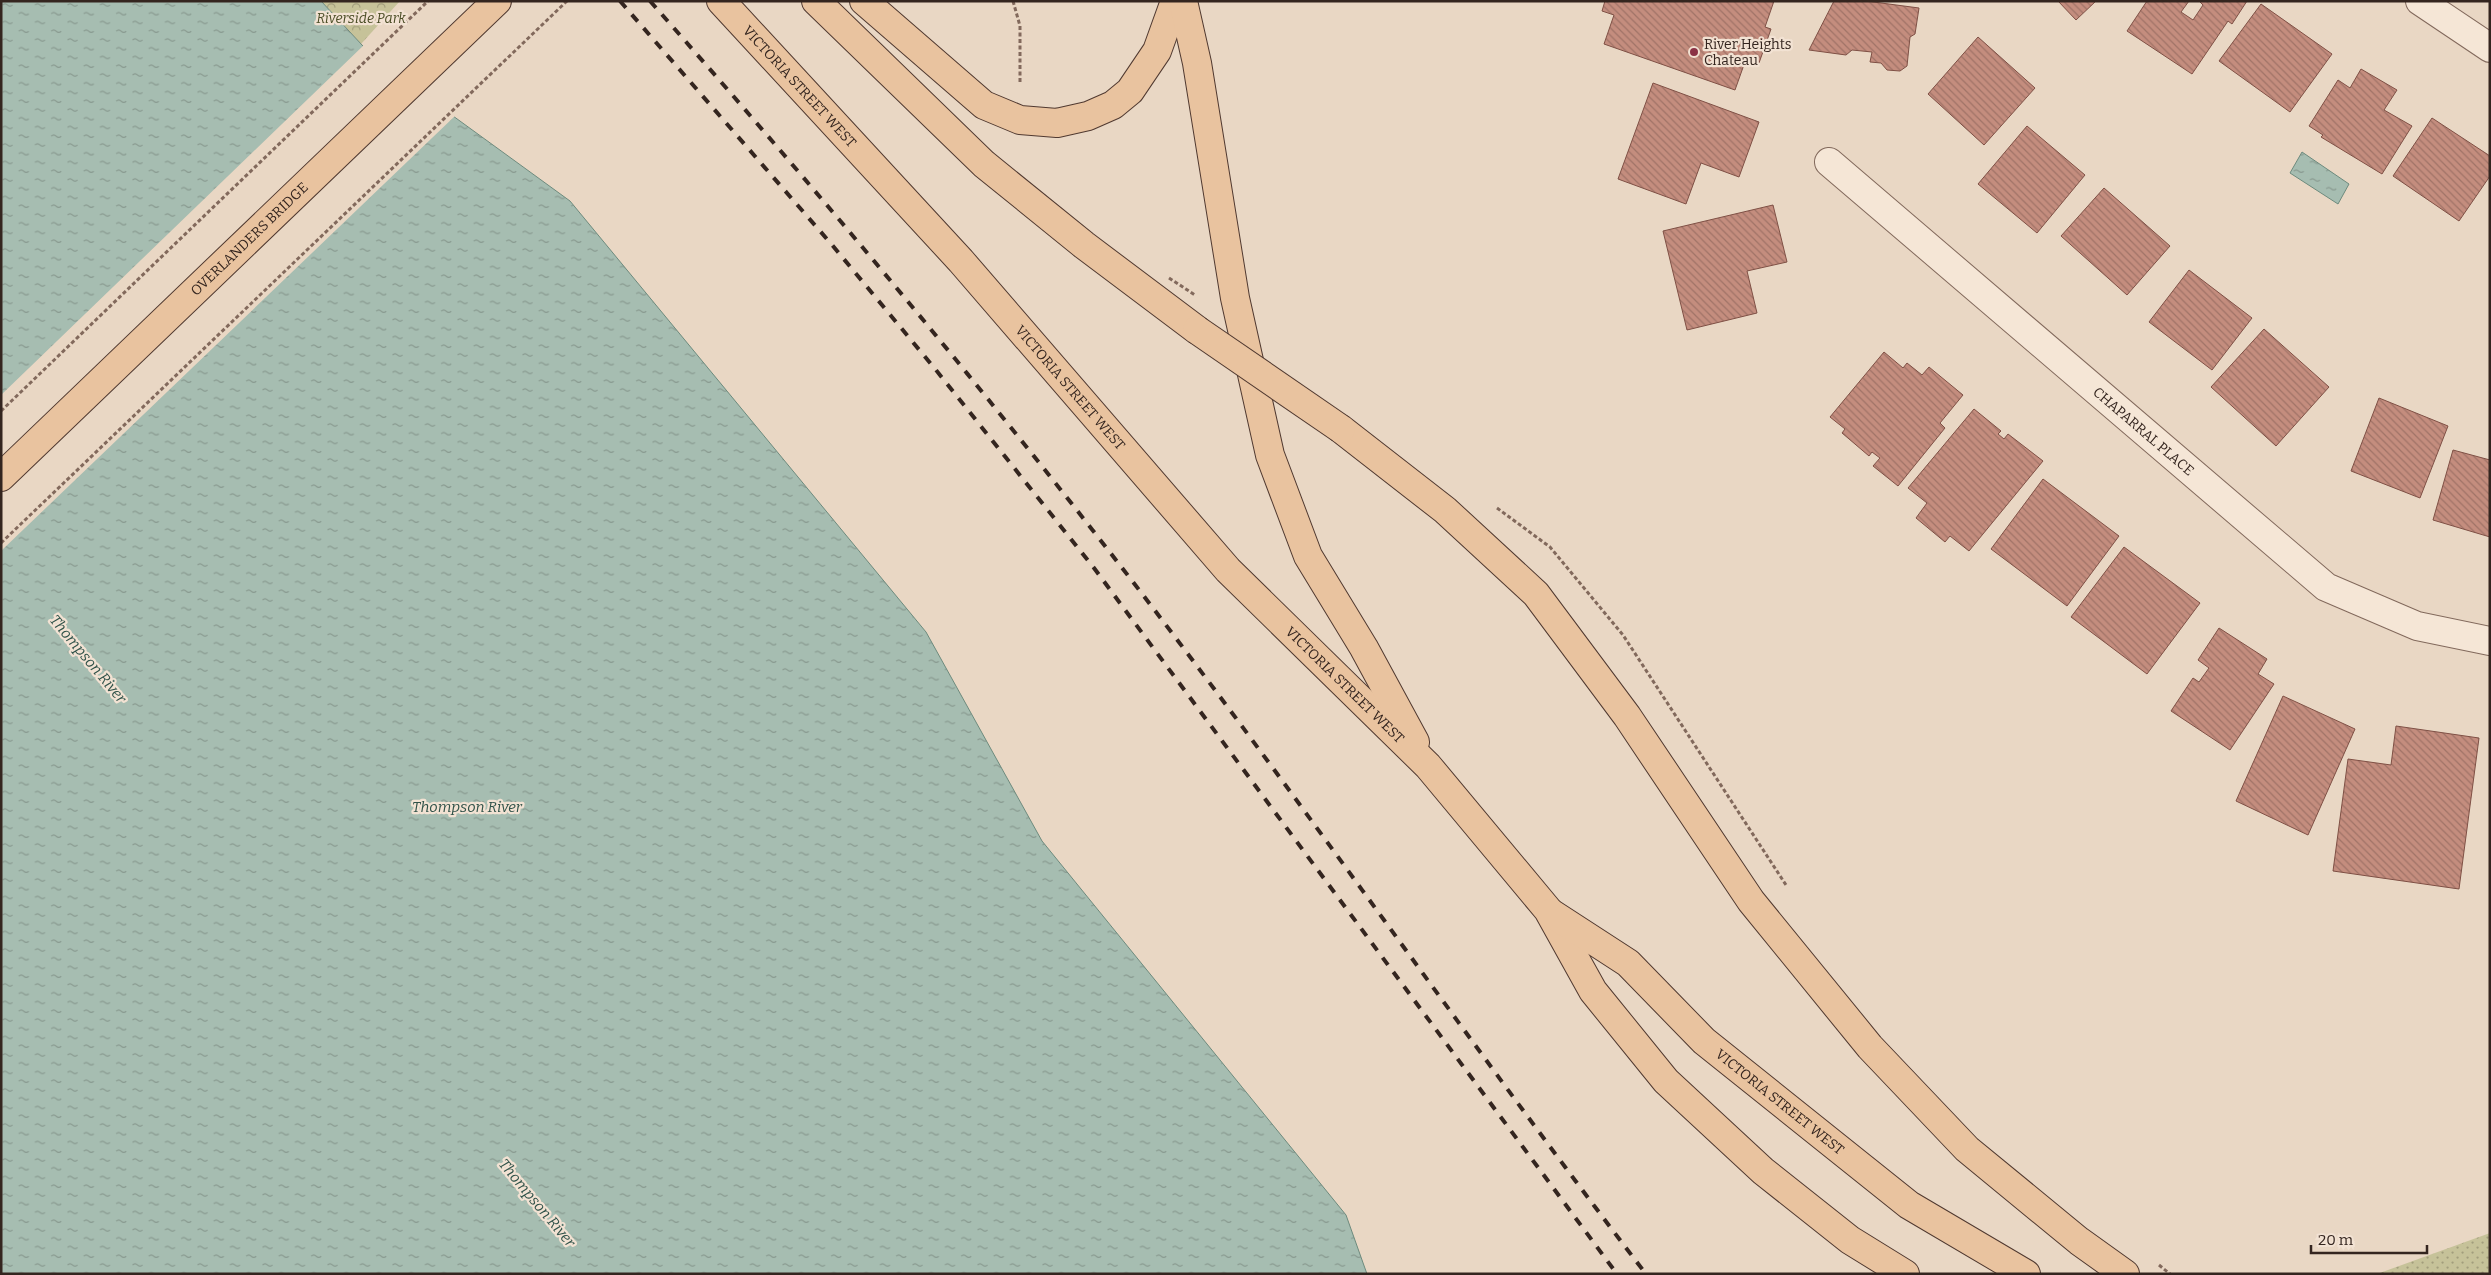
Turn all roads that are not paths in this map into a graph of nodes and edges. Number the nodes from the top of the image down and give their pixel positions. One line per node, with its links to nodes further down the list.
1 (497, 1): 10 (main road, OVERLANDERS BRIDGE)
2 (721, 1): 12 (main road, VICTORIA STREET WEST)
3 (816, 1): 18 (main road, bridge)
4 (864, 1): 5 (main road)
5 (1175, 1)
6 (1183, 1): 12 (main road, VICTORIA STREET WEST)
7 (2420, 1): 8 (street)
8 (2490, 48)
9 (1829, 162): 11 (street, CHAPARRAL PLACE)
10 (1, 477)
11 (2490, 641)
12 (1428, 766): 13 (main road, VICTORIA STREET WEST)
13 (1548, 910): 14 (main road, VICTORIA STREET WEST); 17 (main road, VICTORIA STREET WEST)
14 (1850, 1240): 15 (main road); 16 (main road, VICTORIA STREET WEST)
15 (1881, 1274)
16 (1905, 1274)
17 (2026, 1274)
18 (2125, 1274)

